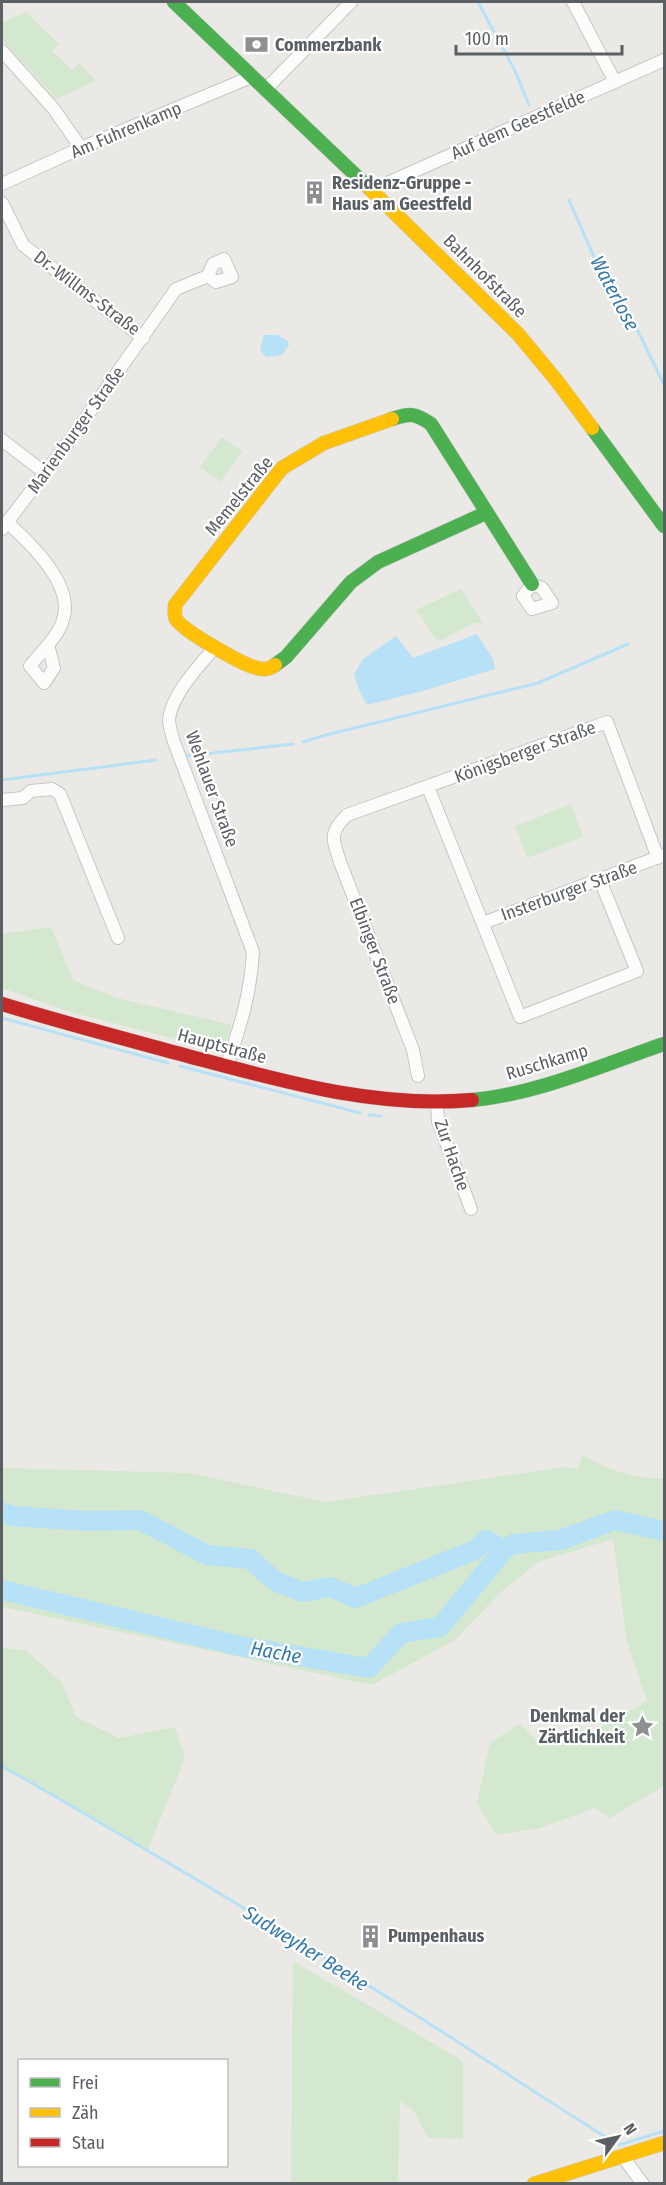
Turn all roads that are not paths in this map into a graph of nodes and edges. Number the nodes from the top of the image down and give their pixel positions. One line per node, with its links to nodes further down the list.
1 (174, 2): 6 (street, Bahnhofstraße)
2 (351, 2): 8 (street)
3 (573, 2): 7 (street)
4 (2, 51): 9 (street)
5 (664, 60): 7 (street, Auf dem Geestfelde)
6 (251, 77): 8 (street, Bahnhofstraße); 9 (street, Am Fuhrenkamp)
7 (615, 82): 11 (street, Auf dem Geestfelde)
8 (266, 90): 11 (street, Bahnhofstraße)
9 (81, 148): 10 (street, Am Fuhrenkamp)
10 (2, 184)
11 (375, 193): 19 (street, Bahnhofstraße)
12 (2, 203): 14 (street, Dr.-Willms-Straße)
13 (208, 276): 14 (street, Dr.-Willms-Straße)
14 (143, 338): 16 (street, Marienburger Straße)
15 (2, 440): 16 (street)
16 (45, 473): 18 (street, Marienburger Straße)
17 (486, 513): 20 (street, Memelstraße); 22 (street); 22 (street, Memelstraße)
18 (4, 526): 21 (street, Marienburger Straße)
19 (664, 526)
20 (532, 585)
21 (48, 645)
22 (214, 647): 32 (street, Wehlauer Straße)
23 (428, 787): 25 (street, Königsberger Straße); 26 (street, Königsberger Straße); 28 (street, Insterburger Straße)
24 (2, 800): 29 (street)
25 (336, 826): 33 (street, Elbinger Straße)
26 (661, 856): 27 (street, Insterburger Straße)
27 (600, 880): 28 (street, Insterburger Straße); 28 (street)
28 (483, 923)
29 (118, 938)
30 (2, 1004): 32 (street, Hauptstraße)
31 (664, 1044): 34 (street, Ruschkamp)
32 (227, 1065): 34 (street, Hauptstraße)
33 (418, 1076)
34 (437, 1102): 35 (street, Zur Hache)
35 (471, 1209)
36 (664, 2143): 37 (street)
37 (623, 2157): 38 (street); 39 (street)
38 (534, 2184)
39 (643, 2184)

